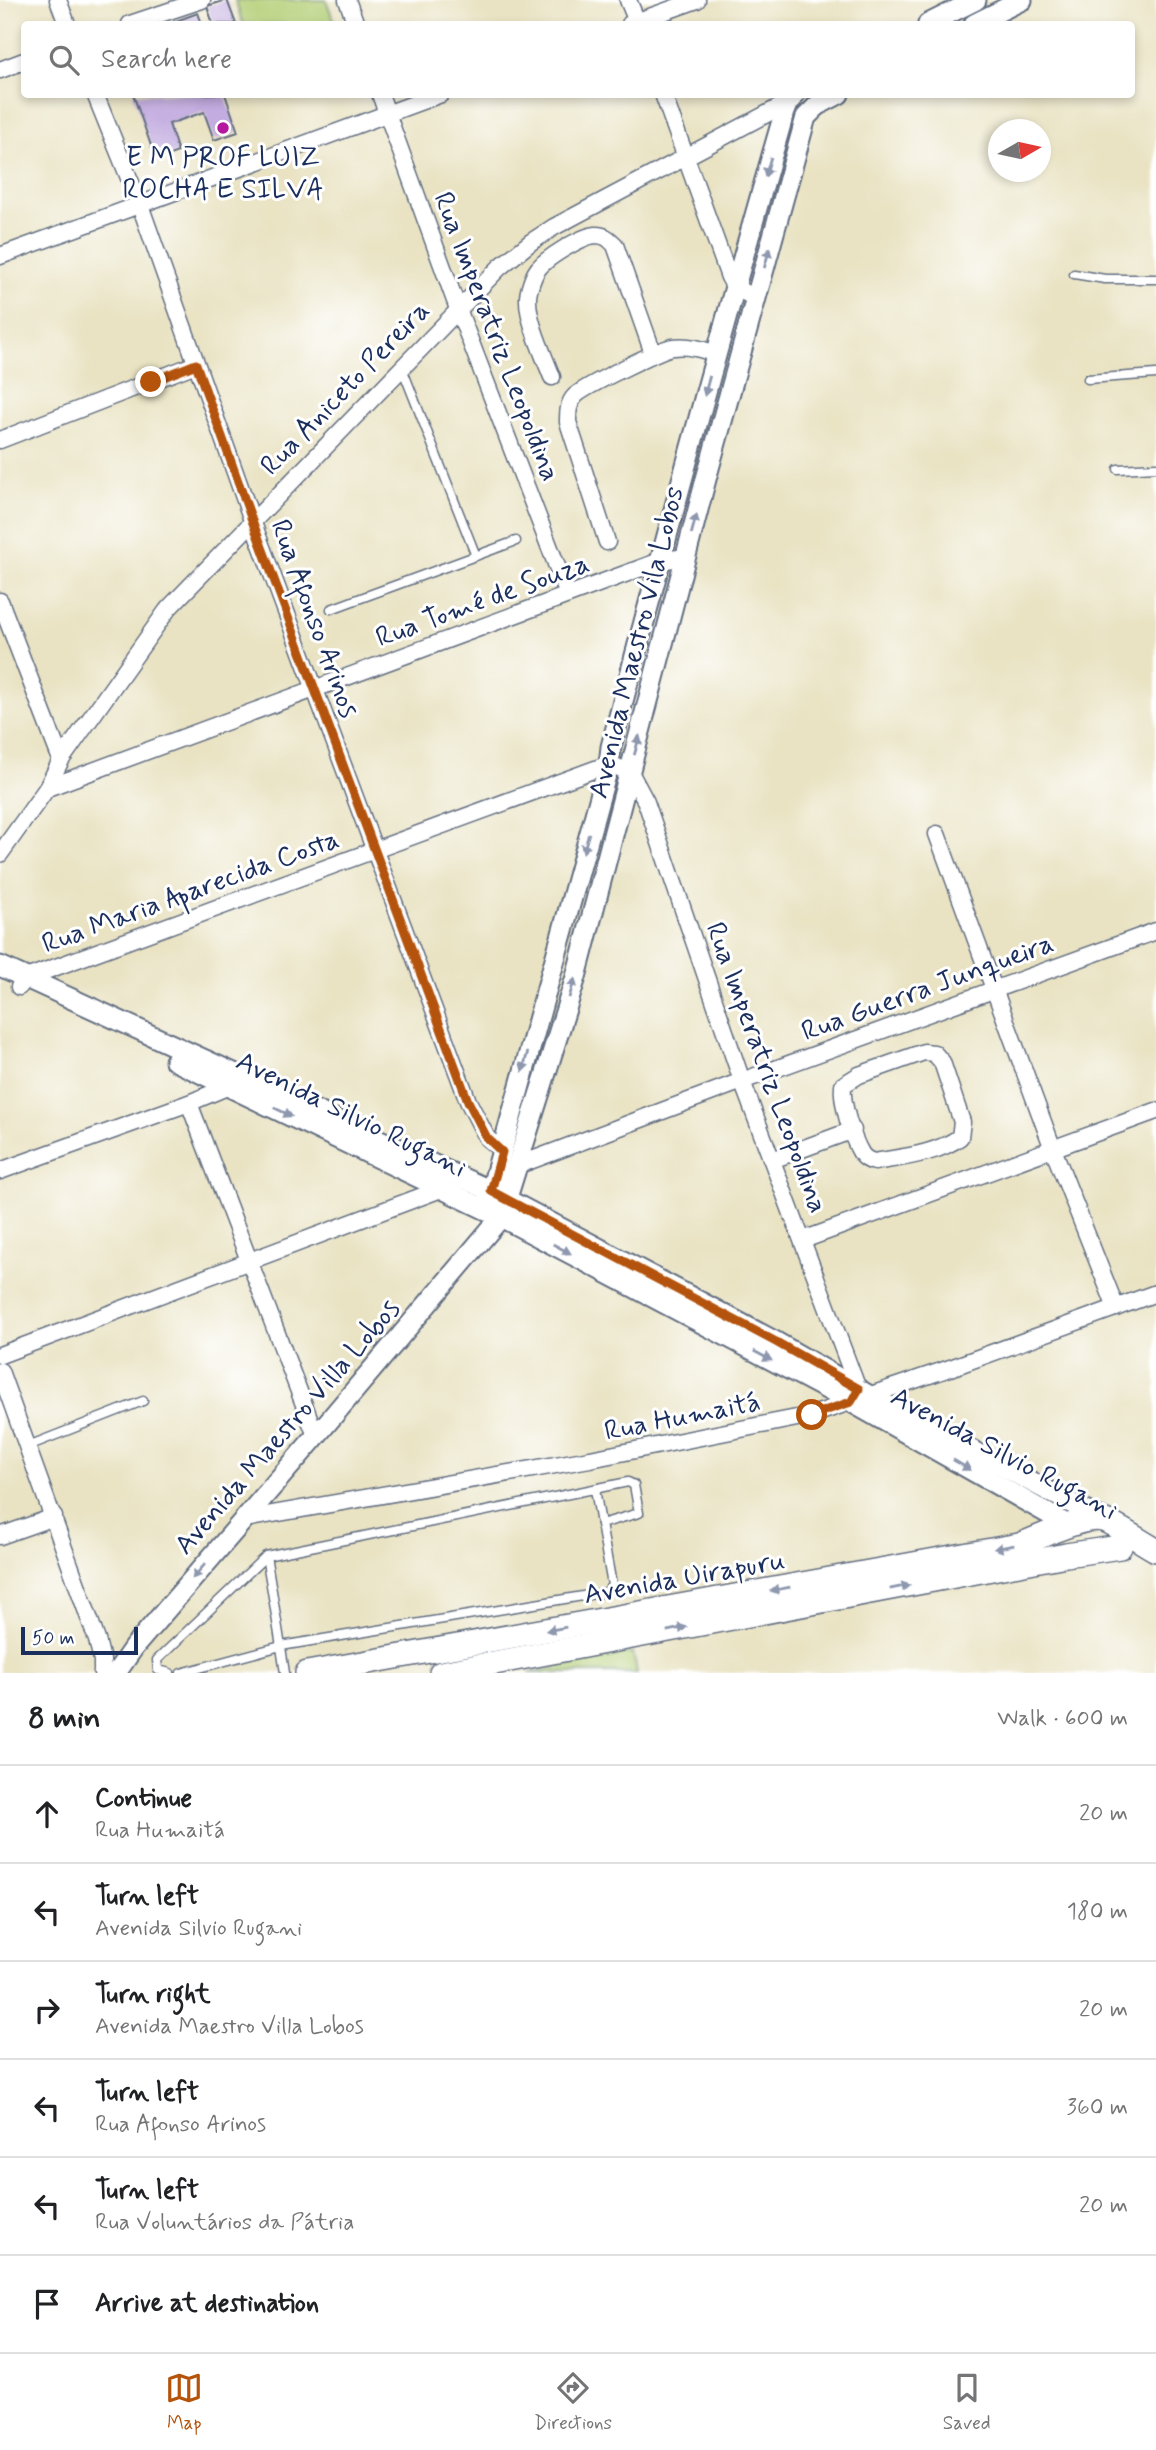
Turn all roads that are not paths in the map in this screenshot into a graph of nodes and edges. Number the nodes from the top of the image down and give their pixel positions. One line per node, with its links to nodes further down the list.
1 (58, 0): 8 (street)
2 (202, 0): 9 (street)
3 (347, 0): 10 (street)
4 (628, 0): 11 (street)
5 (697, 0): 12 (street)
6 (976, 0): 13 (street)
7 (1022, 0): 14 (street)
8 (66, 21)
9 (139, 21)
10 (355, 21)
11 (634, 21)
12 (643, 21)
13 (934, 21)
14 (980, 21)
15 (21, 62): 16 (street)
16 (0, 70)
17 (97, 98): 25 (street, Rua Afonso Arinos)
18 (381, 98): 23 (street, Rua Imperatriz Leopoldina)
19 (431, 98): 23 (street)
20 (664, 98): 24 (street)
21 (792, 98): 24 (street, Rua Aniceto Pereira); 29 (street, Avenida Maestro Villa Lobos, one-way to 29)
22 (832, 98): 30 (street, Avenida Maestro Vila Lobos, one-way to 22)
23 (387, 115): 25 (street); 31 (street, Rua Imperatriz Leopoldina)
24 (685, 155): 29 (street); 31 (street, Rua Aniceto Pereira)
25 (139, 205): 26 (street); 34 (street, Rua Afonso Arinos)
26 (0, 256)
27 (1074, 274): 28 (lane)
28 (1156, 279)
29 (734, 286): 30 (street); 33 (street, Avenida Maestro Villa Lobos)
30 (756, 299): 46 (street, Avenida Maestro Vila Lobos, one-way to 30)
31 (458, 309): 35 (street, Rua Aniceto Pereira); 48 (street, Rua Imperatriz Leopoldina)
32 (653, 353): 33 (street); 37 (street); 44 (street)
33 (716, 354): 47 (street, Avenida Maestro Villa Lobos, one-way to 47)
34 (196, 364): 39 (street); 42 (street, Rua Afonso Arinos)
35 (402, 368): 42 (street, Rua Aniceto Pereira); 45 (lane)
36 (1156, 374): 38 (lane)
37 (552, 377)
38 (1088, 379)
39 (0, 440)
40 (1156, 467): 41 (lane)
41 (1118, 469)
42 (253, 523): 52 (street, Rua Afonso Arinos); 53 (street, Rua Aniceto Pereira)
43 (516, 541): 45 (lane)
44 (607, 542)
45 (475, 556): 50 (lane)
46 (685, 557): 47 (street, Rua Tomé de Souza); 55 (street, Avenida Maestro Vila Lobos, one-way to 46)
47 (660, 561): 48 (street, Rua Tomé de Souza); 54 (street, Avenida Maestro Villa Lobos)
48 (568, 595): 52 (street, Rua Tomé de Souza)
49 (0, 601): 51 (street)
50 (331, 608)
51 (3, 621): 53 (street)
52 (314, 689): 56 (street, Rua Tomé de Souza); 58 (street, Rua Afonso Arinos)
53 (61, 760): 56 (street, Rua Aniceto Pereira)
54 (608, 764): 55 (street); 58 (street, Rua Maria Aparecida Costa); 71 (street, Avenida Maestro Villa Lobos, one-way to 71)
55 (630, 772): 65 (street, Rua Imperatriz Leopoldina); 73 (street, Avenida Maestro Vila Lobos, one-way to 55)
56 (47, 788): 59 (street, Rua Aniceto Pereira)
57 (937, 834): 64 (street)
58 (375, 849): 63 (street, Rua Maria Aparecida Costa); 71 (street, Rua Afonso Arinos)
59 (0, 854)
60 (1156, 931): 64 (street, Rua Guerra Junqueira)
61 (0, 965): 63 (street, Avenida Silvio Rugani)
62 (0, 978): 63 (street, Avenida Silvio Rugani)
63 (22, 983): 66 (street, Avenida Silvio Rugani)
64 (994, 990): 65 (street, Rua Guerra Junqueira); 70 (street)
65 (742, 1081): 72 (street, Rua Imperatriz Leopoldina); 73 (street, Rua Guerra Junqueira)
66 (237, 1082): 67 (street); 75 (street, Avenida Silvio Rugani, one-way to 75); 76 (street, Avenida Silvio Rugani)
67 (189, 1103): 74 (street); 78 (street)
68 (1156, 1111): 70 (street)
69 (853, 1130): 69 (street); 72 (street)
70 (1053, 1149): 77 (street); 80 (street)
71 (502, 1152): 76 (street, Avenida Maestro Villa Lobos)
72 (772, 1160): 77 (street, Rua Imperatriz Leopoldina)
73 (519, 1165): 76 (street, Avenida Maestro Vila Lobos)
74 (0, 1171)
75 (441, 1189): 76 (street, Avenida Silvio Rugani); 78 (street)
76 (496, 1204): 83 (street, Avenida Silvio Rugani); 85 (street, Avenida Maestro Villa Lobos)
77 (803, 1240): 83 (street, Rua Imperatriz Leopoldina)
78 (250, 1261): 81 (street); 85 (street)
79 (1156, 1293): 80 (street, Rua Humaitá)
80 (1116, 1308): 83 (street, Rua Humaitá)
81 (0, 1355)
82 (0, 1371): 86 (street)
83 (860, 1396): 89 (street, Rua Humaitá); 90 (street, Avenida Silvio Rugani); 92 (street, Avenida Silvio Rugani, one-way to 92)
84 (143, 1401): 86 (lane)
85 (316, 1436): 89 (street, Avenida Maestro Villa Lobos)
86 (28, 1446): 88 (street)
87 (595, 1489): 91 (lane); 91 (lane); 96 (lane)
88 (54, 1517): 93 (street); 100 (street)
89 (244, 1519): 101 (street, Avenida Maestro Villa Lobos, one-way to 101)
90 (1103, 1520): 92 (main road, Avenida Uirapuru); 95 (main road, Avenida Silvio Rugani)
91 (601, 1524): 99 (lane)
92 (1068, 1525): 94 (main road, Avenida Silvio Rugani); 98 (main road, Avenida Uirapuru, one-way to 98)
93 (0, 1536)
94 (1120, 1547): 97 (main road, Avenida Silvio Rugani); 98 (main road, Avenida Uirapuru, one-way to 94)
95 (1156, 1550)
96 (266, 1556): 99 (lane); 102 (lane)
97 (1156, 1566)
98 (631, 1627): 105 (main road, Avenida Uirapuru, one-way to 105); 106 (main road, Avenida Uirapuru)
99 (281, 1646): 103 (lane); 104 (lane)
100 (102, 1673)
101 (116, 1673)
102 (170, 1673)
103 (181, 1673)
104 (285, 1673)
105 (307, 1673)
106 (441, 1673)

